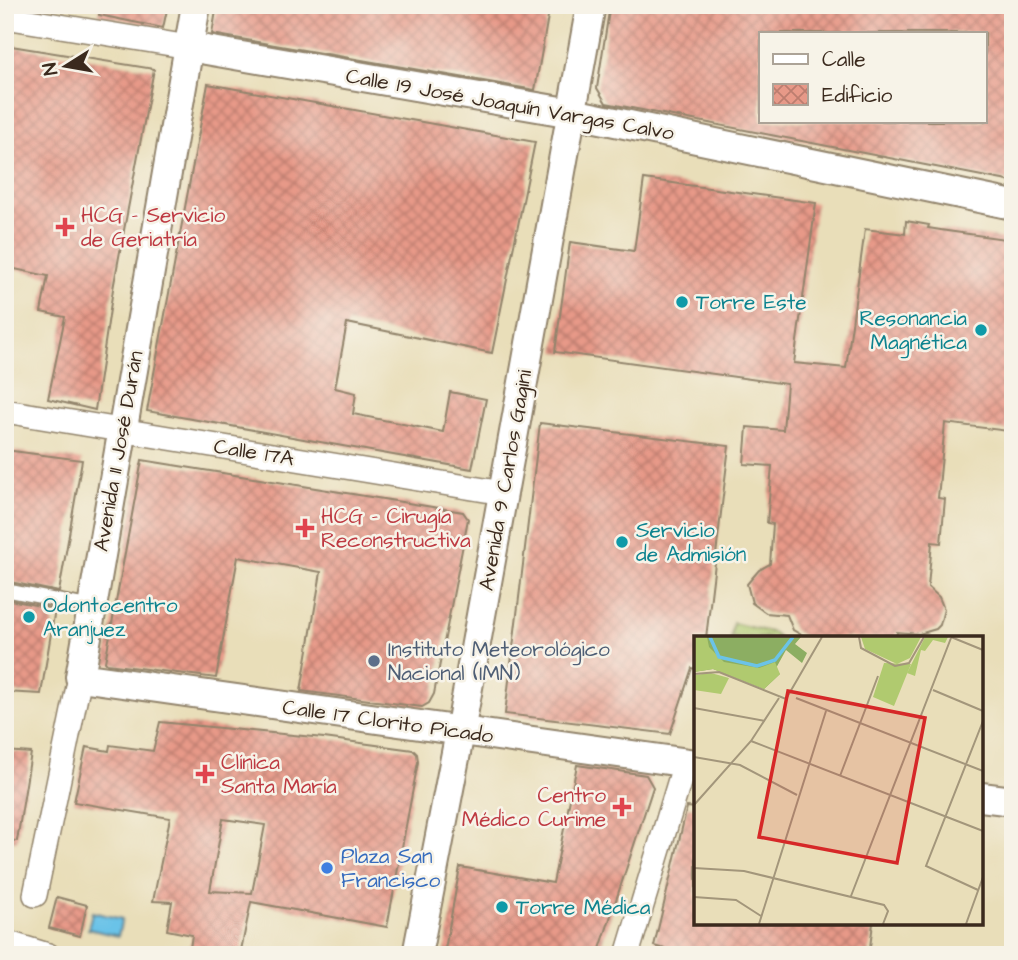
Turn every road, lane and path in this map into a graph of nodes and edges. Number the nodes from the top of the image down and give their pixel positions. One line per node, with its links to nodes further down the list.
1 (196, 5): 4 (street, Avenida 11 José Durán)
2 (591, 5): 5 (street, Avenida 9 Carlos Gagini)
3 (5, 16): 4 (street, Calle 19 José Joaquín Vargas Calvo)
4 (189, 47): 5 (street, Calle 19 José Joaquín Vargas Calvo); 8 (street, Avenida 11 José Durán)
5 (572, 113): 6 (street, Calle 19 José Joaquín Vargas Calvo); 9 (street, Avenida 9 Carlos Gagini)
6 (1013, 205)
7 (5, 411): 8 (street, Calle 17A)
8 (122, 430): 9 (street, Calle 17A); 11 (street, Avenida 11 José Durán)
9 (503, 493): 13 (street, Avenida 9 Carlos Gagini)
10 (5, 590): 11 (lane)
11 (92, 607): 12 (street, Avenida 11 José Durán)
12 (80, 677): 13 (street, Calle 17 Clorito Picado); 17 (street, Avenida 11 José Durán)
13 (460, 732): 14 (street, Calle 17 Clorito Picado); 20 (street, Avenida 9 Carlos Gagini)
14 (691, 763): 21 (street)
15 (983, 797): 16 (street)
16 (1013, 801)
17 (34, 895)
18 (5, 942): 19 (street)
19 (48, 955)
20 (417, 955)
21 (627, 955)

